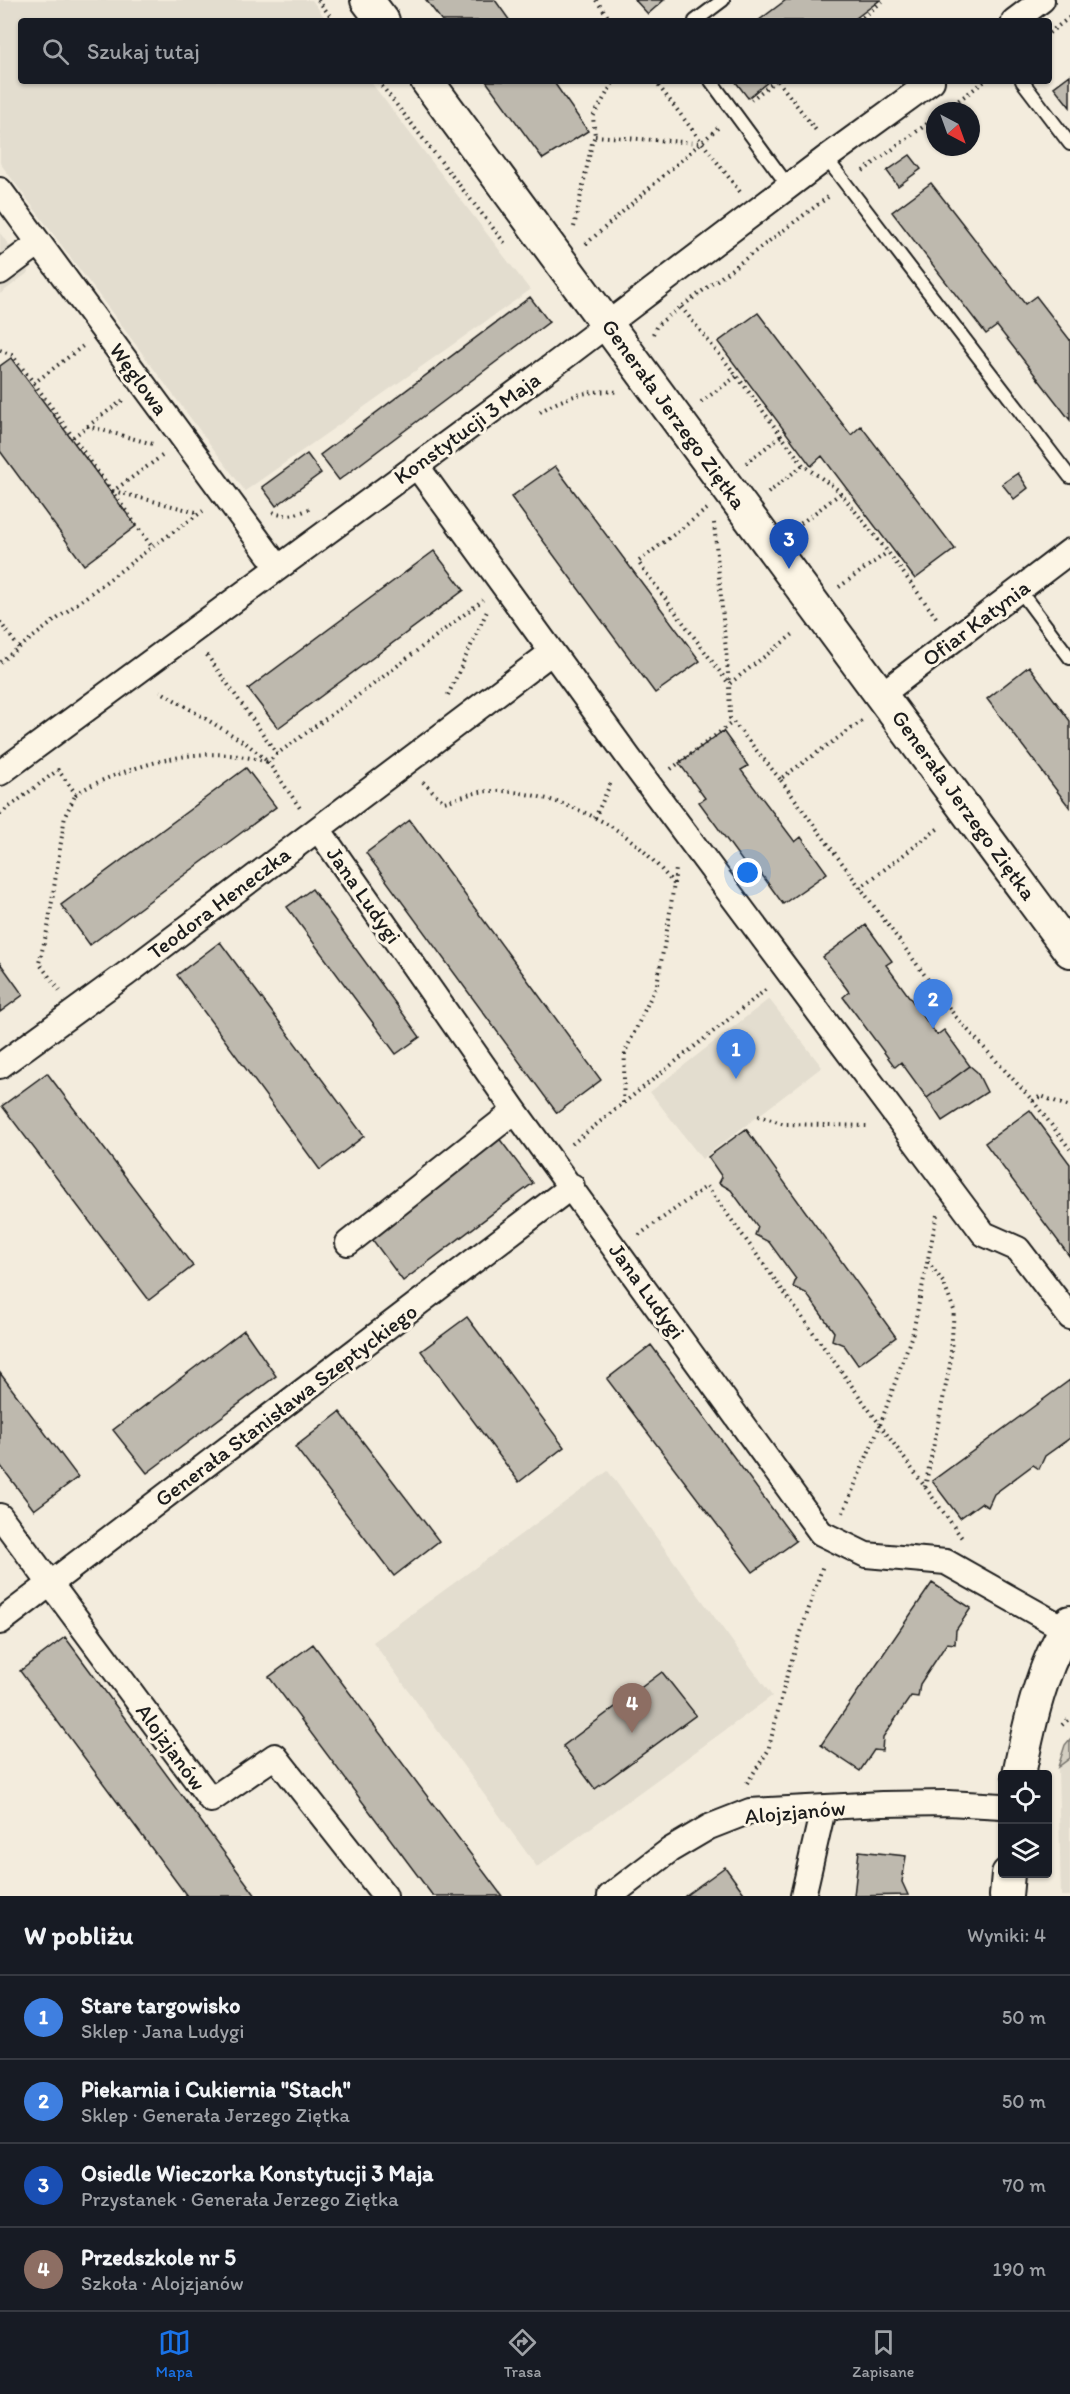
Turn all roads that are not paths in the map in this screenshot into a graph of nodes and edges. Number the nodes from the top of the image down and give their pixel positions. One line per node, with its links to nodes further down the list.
1 (368, 0): 4 (street)
2 (723, 0): 5 (lane)
3 (1042, 0): 6 (street)
4 (381, 18)
5 (699, 18)
6 (1018, 18)
7 (430, 84): 17 (street, Generała Jerzego Ziętka)
8 (713, 84): 13 (lane)
9 (927, 84): 12 (street, Konstytucji 3 Maja)
10 (1024, 84): 11 (lane)
11 (1070, 144)
12 (824, 149): 13 (street, Konstytucji 3 Maja); 19 (lane)
13 (789, 187): 17 (street, Konstytucji 3 Maja)
14 (0, 190): 15 (street, Węglowa)
15 (39, 243): 16 (street); 21 (street, Węglowa)
16 (0, 272)
17 (607, 324): 18 (street, Konstytucji 3 Maja); 25 (street, Generała Jerzego Ziętka)
18 (416, 465): 21 (street, Konstytucji 3 Maja); 23 (street)
19 (1070, 477)
20 (1070, 551): 22 (street, Ofiar Katynia)
21 (278, 567): 26 (street, Konstytucji 3 Maja)
22 (1020, 591): 24 (lane); 25 (street, Ofiar Katynia)
23 (552, 652): 27 (street, Teodora Heneczka); 33 (street)
24 (1070, 658)
25 (882, 694): 28 (street, Generała Jerzego Ziętka)
26 (0, 773)
27 (311, 822): 29 (street, Teodora Heneczka); 30 (street, Jana Ludygi)
28 (1066, 936)
29 (0, 1066)
30 (515, 1111): 31 (street, Jana Ludygi); 32 (street)
31 (572, 1186): 35 (street, Generała Stanisława Szeptyckiego); 37 (street, Jana Ludygi)
32 (348, 1243)
33 (1070, 1317)
34 (0, 1516): 35 (street, Alojzjanów)
35 (52, 1584): 36 (street, Generała Stanisława Szeptyckiego); 42 (street, Alojzjanów)
36 (0, 1622)
37 (1068, 1625): 38 (street)
38 (1020, 1770)
39 (998, 1806): 40 (street, Alojzjanów)
40 (823, 1809): 43 (street, Alojzjanów); 44 (street)
41 (1008, 1878): 45 (street)
42 (385, 1896)
43 (610, 1896)
44 (803, 1896)
45 (1006, 1896)

